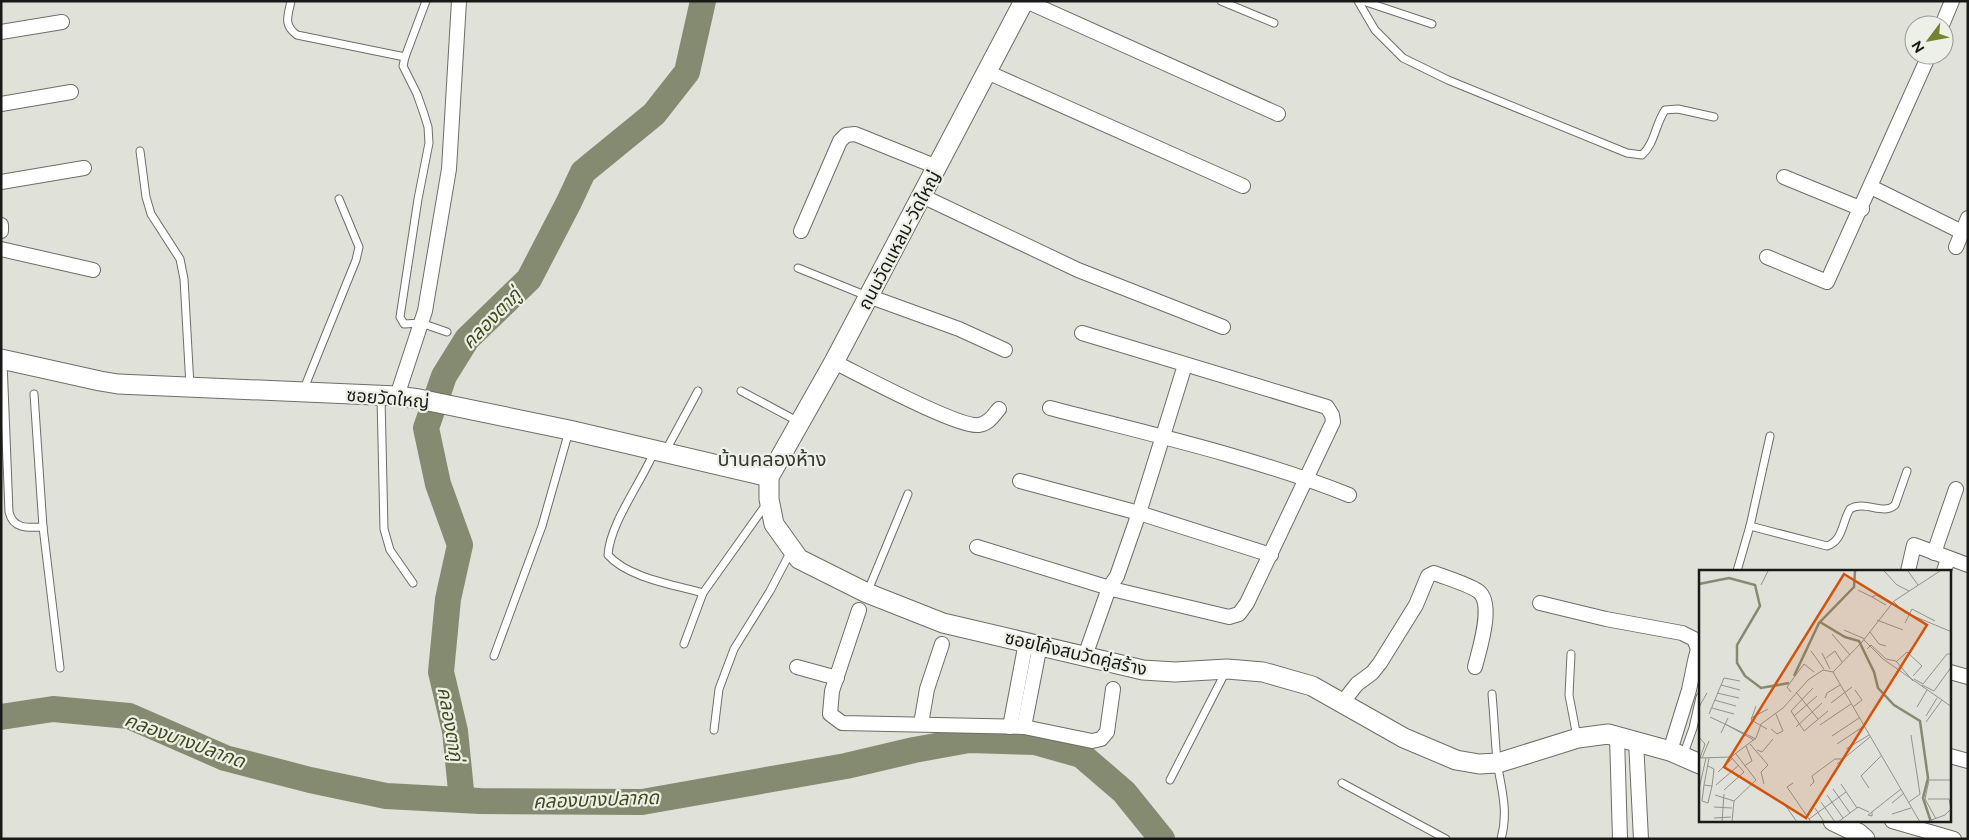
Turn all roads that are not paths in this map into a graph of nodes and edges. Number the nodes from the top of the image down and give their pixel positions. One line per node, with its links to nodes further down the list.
1 (291, 1): 14 (lane)
2 (426, 1): 14 (lane)
3 (459, 1): 42 (street)
4 (1026, 1): 16 (street, ถนนวัดแหลม-วัดใหญ่); 19 (street)
5 (1221, 1): 11 (lane)
6 (1358, 1): 20 (lane)
7 (1363, 1): 12 (lane)
8 (1952, 1): 9 (street)
9 (1946, 15)
10 (62, 22): 13 (street)
11 (1274, 23)
12 (1432, 24)
13 (1, 32)
14 (404, 57): 42 (lane)
15 (1925, 65): 27 (street)
16 (987, 72): 22 (street, ถนนวัดแหลม-วัดใหญ่); 26 (street)
17 (71, 92): 18 (street)
18 (1, 104)
19 (1278, 114)
20 (1714, 117)
21 (140, 151): 50 (lane)
22 (937, 167): 28 (street, ถนนวัดแหลม-วัดใหญ่); 34 (street)
23 (84, 168): 25 (street)
24 (1784, 177): 30 (street)
25 (1, 182)
26 (1243, 186)
27 (1871, 187): 30 (street); 35 (street)
28 (922, 196): 41 (street, ถนนวัดแหลม-วัดใหญ่); 43 (street)
29 (338, 199): 53 (lane)
30 (1862, 209): 38 (street)
31 (1968, 218): 35 (street)
32 (1, 225): 33 (street)
33 (1, 231)
34 (801, 231)
35 (1962, 232): 36 (street)
36 (1956, 248)
37 (1, 249): 40 (street)
38 (1767, 257)
39 (798, 268): 41 (lane)
40 (93, 270)
41 (868, 296): 46 (street); 48 (street, ถนนวัดแหลม-วัดใหญ่)
42 (421, 323): 44 (lane); 55 (street)
43 (1223, 326)
44 (447, 332)
45 (1082, 333): 49 (street)
46 (1005, 350)
47 (2, 359): 50 (street, ซอยวัดใหญ่); 73 (lane)
48 (834, 362): 56 (street); 58 (street, ถนนวัดแหลม-วัดใหญ่)
49 (1185, 365): 61 (street); 65 (street)
50 (190, 386): 53 (street, ซอยวัดใหญ่)
51 (698, 391): 62 (lane)
52 (741, 391): 58 (lane)
53 (303, 392): 55 (street, ซอยวัดใหญ่)
54 (34, 394): 73 (lane)
55 (389, 396): 59 (street, ซอยวัดใหญ่); 82 (lane)
56 (999, 408)
57 (1050, 408): 61 (street)
58 (800, 422): 64 (street, ถนนวัดแหลม-วัดใหญ่)
59 (569, 430): 62 (street, ซอยวัดใหญ่); 91 (lane)
60 (1770, 436): 72 (lane)
61 (1163, 437): 65 (street); 71 (street)
62 (660, 451): 64 (street, ซอยวัดใหญ่); 84 (lane)
63 (1907, 471): 72 (lane)
64 (770, 476): 70 (street, ซอยโค้งสนวัดคู่สร้าง)
65 (1308, 478): 69 (street); 77 (street)
66 (1020, 481): 71 (street)
67 (1956, 489): 76 (street)
68 (908, 494): 85 (lane)
69 (1349, 495)
70 (769, 500): 75 (street, ซอยโค้งสนวัดคู่สร้าง); 84 (lane)
71 (1139, 514): 77 (street); 83 (street)
72 (1750, 526): 80 (lane)
73 (43, 527): 95 (lane)
74 (977, 547): 83 (street)
75 (792, 551): 85 (street, ซอยโค้งสนวัดคู่สร้าง); 106 (lane)
76 (1934, 553): 78 (street); 81 (street)
77 (1270, 555): 83 (street)
78 (1946, 565): 79 (street)
79 (1968, 565)
80 (1737, 570)
81 (1908, 570)
82 (413, 583)
83 (1114, 585): 92 (street)
84 (703, 592): 88 (lane)
85 (863, 601): 87 (street, ซอยโค้งสนวัดคู่สร้าง); 99 (street)
86 (1540, 603): 110 (street)
87 (1033, 643): 92 (street, ซอยโค้งสนวัดคู่สร้าง); 105 (street)
88 (684, 644)
89 (942, 644): 104 (street)
90 (1571, 654): 108 (lane)
91 (494, 656)
92 (1090, 657): 96 (street, ซอยโค้งสนวัดคู่สร้าง)
93 (797, 667): 99 (street)
94 (1475, 667): 103 (street)
95 (60, 668)
96 (1227, 668): 103 (street, ซอยโค้งสนวัดคู่สร้าง); 115 (lane)
97 (1952, 673): 98 (street)
98 (1968, 677)
99 (837, 678): 104 (street)
100 (1113, 688): 105 (street)
101 (1492, 694): 113 (lane)
102 (1699, 701): 110 (lane)
103 (1342, 703): 113 (street, ซอยโค้งสนวัดคู่สร้าง)
104 (920, 724): 105 (street)
105 (1017, 727)
106 (714, 730)
107 (1617, 736): 108 (street, ซอยโค้งสนวัดคู่สร้าง); 109 (street, ซอยโค้งสนวัดคู่สร้าง); 120 (street)
108 (1578, 738): 113 (street, ซอยโค้งสนวัดคู่สร้าง)
109 (1636, 741): 110 (street, ซอยโค้งสนวัดคู่สร้าง); 121 (street)
110 (1676, 754): 114 (street, ซอยโค้งสนวัดคู่สร้าง)
111 (1952, 757): 112 (street)
112 (1968, 761)
113 (1498, 762): 119 (lane)
114 (1699, 764)
115 (1170, 780)
116 (1342, 783): 118 (lane)
117 (1895, 822): 122 (street)
118 (1446, 839)
119 (1501, 839)
120 (1620, 839)
121 (1641, 839)
122 (1954, 839)

